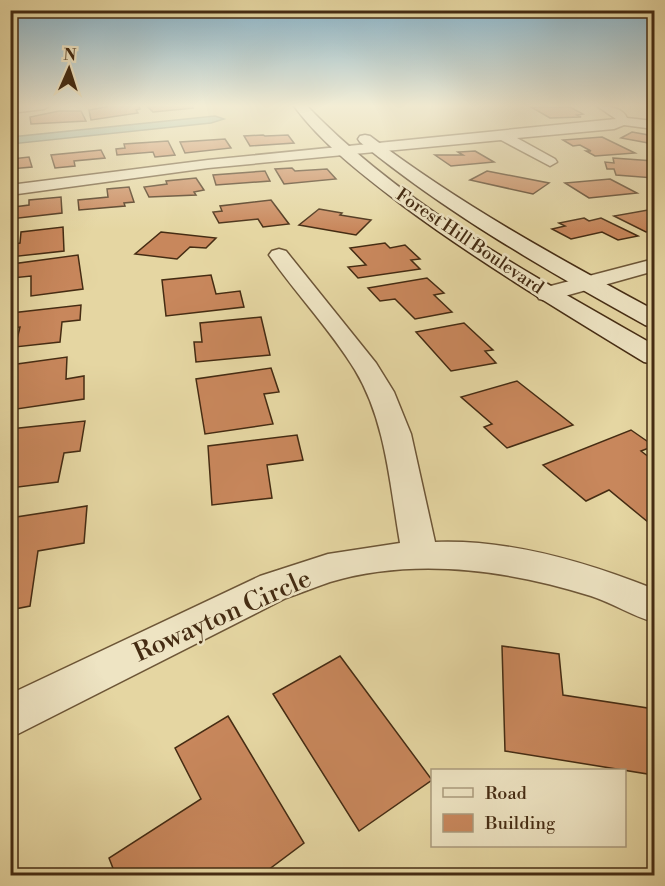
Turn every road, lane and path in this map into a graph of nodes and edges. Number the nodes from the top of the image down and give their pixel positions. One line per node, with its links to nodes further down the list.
1 (340, 147): 5 (main road, Forest Hill Boulevard)
2 (382, 147): 4 (street)
3 (524, 147): 6 (street)
4 (376, 148): 5 (street); 10 (main road, Forest Hill Boulevard)
5 (344, 151): 7 (street); 11 (main road, Forest Hill Boulevard)
6 (550, 162)
7 (10, 189)
8 (279, 255): 14 (street)
9 (654, 265): 10 (street)
10 (587, 283): 11 (street); 12 (main road, Forest Hill Boulevard)
11 (547, 294): 13 (main road, Forest Hill Boulevard)
12 (654, 320)
13 (654, 356)
14 (420, 555): 15 (street, Rowayton Circle); 16 (street, Rowayton Circle)
15 (654, 606)
16 (10, 717)

